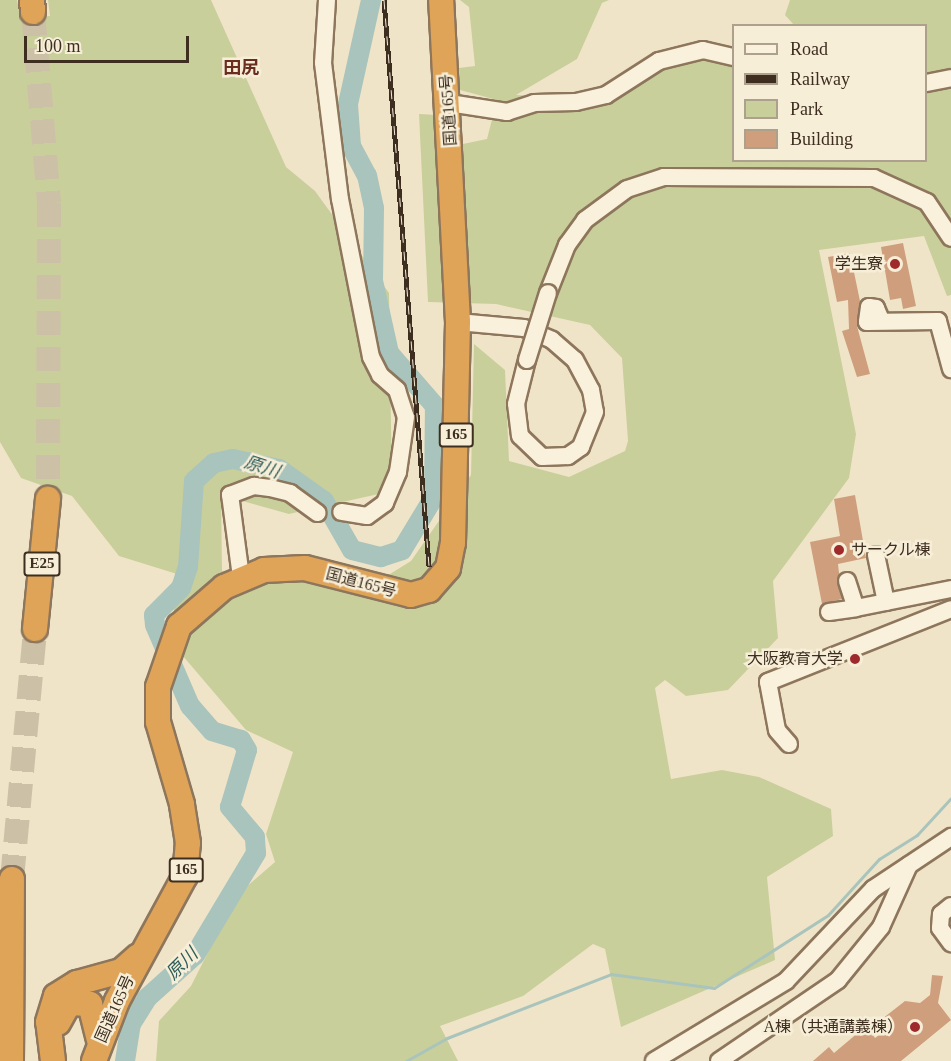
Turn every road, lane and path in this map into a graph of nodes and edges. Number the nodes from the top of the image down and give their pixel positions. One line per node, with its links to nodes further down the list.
1 (327, 0): 12 (street)
2 (441, 0): 6 (highway, 国道165号 / 165)
3 (732, 57): 6 (street)
4 (951, 78): 5 (street)
5 (927, 83)
6 (449, 103): 9 (highway, 国道165号 / 165)
7 (951, 238): 9 (street, bridge)
8 (881, 320): 10 (street)
9 (458, 322): 15 (highway, 国道165号 / 165)
10 (951, 369)
11 (48, 499): 22 (highway, E25)
12 (342, 512)
13 (318, 513): 15 (street)
14 (876, 555): 18 (street)
15 (241, 577): 29 (highway, 国道165号 / 165)
16 (848, 581): 19 (street)
17 (951, 589): 18 (street)
18 (886, 602): 19 (street)
19 (856, 608): 21 (street)
20 (951, 609): 23 (street)
21 (829, 612)
22 (35, 629)
23 (789, 744)
24 (951, 837): 25 (street)
25 (909, 865): 37 (street); 38 (street)
26 (12, 879): 34 (highway)
27 (951, 906): 28 (street)
28 (951, 943)
29 (143, 952): 30 (highway); 31 (highway, 国道165号 / 165)
30 (94, 980): 31 (highway); 35 (highway)
31 (117, 1001): 32 (highway); 33 (highway, 国道165号 / 165)
32 (90, 1004): 33 (highway); 36 (highway)
33 (97, 1051)
34 (12, 1061)
35 (53, 1061)
36 (59, 1061)
37 (654, 1061)
38 (719, 1061)

